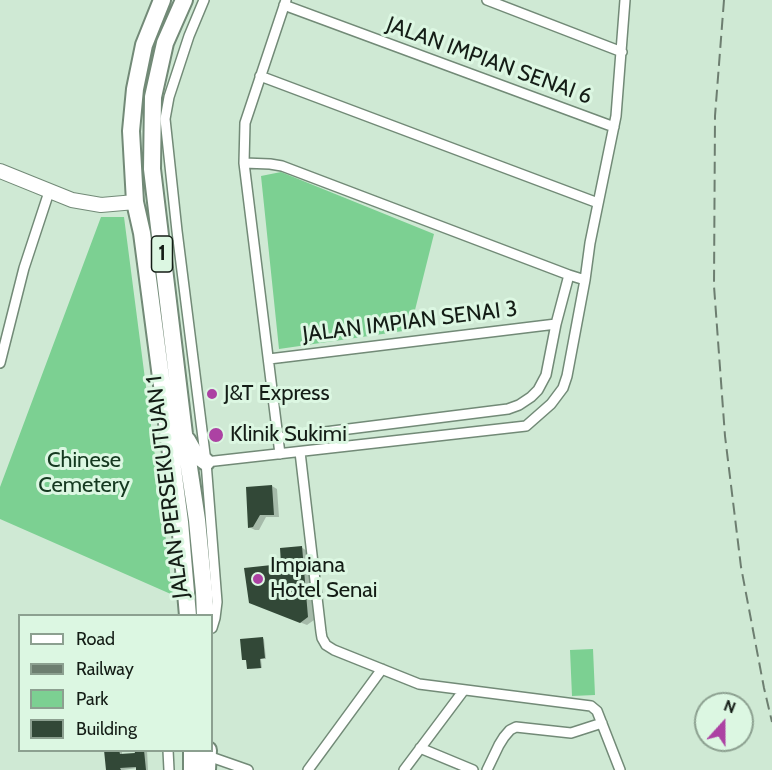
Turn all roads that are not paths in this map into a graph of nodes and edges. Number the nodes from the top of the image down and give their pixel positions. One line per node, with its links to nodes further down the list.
1 (156, 0): 8 (street)
2 (162, 0): 8 (highway, JALAN PERSEKUTUAN 1 / 1)
3 (184, 0): 22 (highway, JALAN PERSEKUTUAN 1 / 1)
4 (204, 0): 26 (street)
5 (487, 0): 9 (street)
6 (625, 0): 9 (street)
7 (285, 3): 10 (street); 11 (street, JALAN IMPIAN SENAI 6)
8 (144, 45): 15 (highway, JALAN PERSEKUTUAN 1 / 1)
9 (622, 52): 11 (street)
10 (260, 76): 12 (street); 16 (street)
11 (614, 128): 16 (street)
12 (244, 163): 17 (street); 20 (street)
13 (0, 171): 14 (street)
14 (49, 192): 15 (street); 21 (street)
15 (135, 202): 27 (highway, JALAN PERSEKUTUAN 1 / 1)
16 (598, 203): 18 (street)
17 (568, 275): 18 (street); 19 (street)
18 (585, 280): 24 (street)
19 (556, 324): 20 (street, JALAN IMPIAN SENAI 3); 23 (street)
20 (268, 359): 23 (street)
21 (0, 363)
22 (184, 434): 26 (highway); 28 (highway, JALAN PERSEKUTUAN 1 / 1)
23 (278, 438): 25 (street)
24 (300, 452): 25 (street); 30 (street)
25 (280, 454): 26 (street)
26 (207, 462): 29 (street)
27 (188, 614)
28 (205, 614)
29 (213, 625)
30 (382, 669): 31 (street); 39 (street)
31 (464, 690): 32 (street); 33 (street)
32 (602, 723): 42 (street); 43 (street)
33 (420, 748): 40 (street); 41 (street)
34 (168, 752): 36 (street)
35 (204, 757): 37 (highway); 38 (street)
36 (169, 770)
37 (192, 770)
38 (248, 770)
39 (308, 770)
40 (404, 770)
41 (473, 770)
42 (487, 770)
43 (620, 770)

